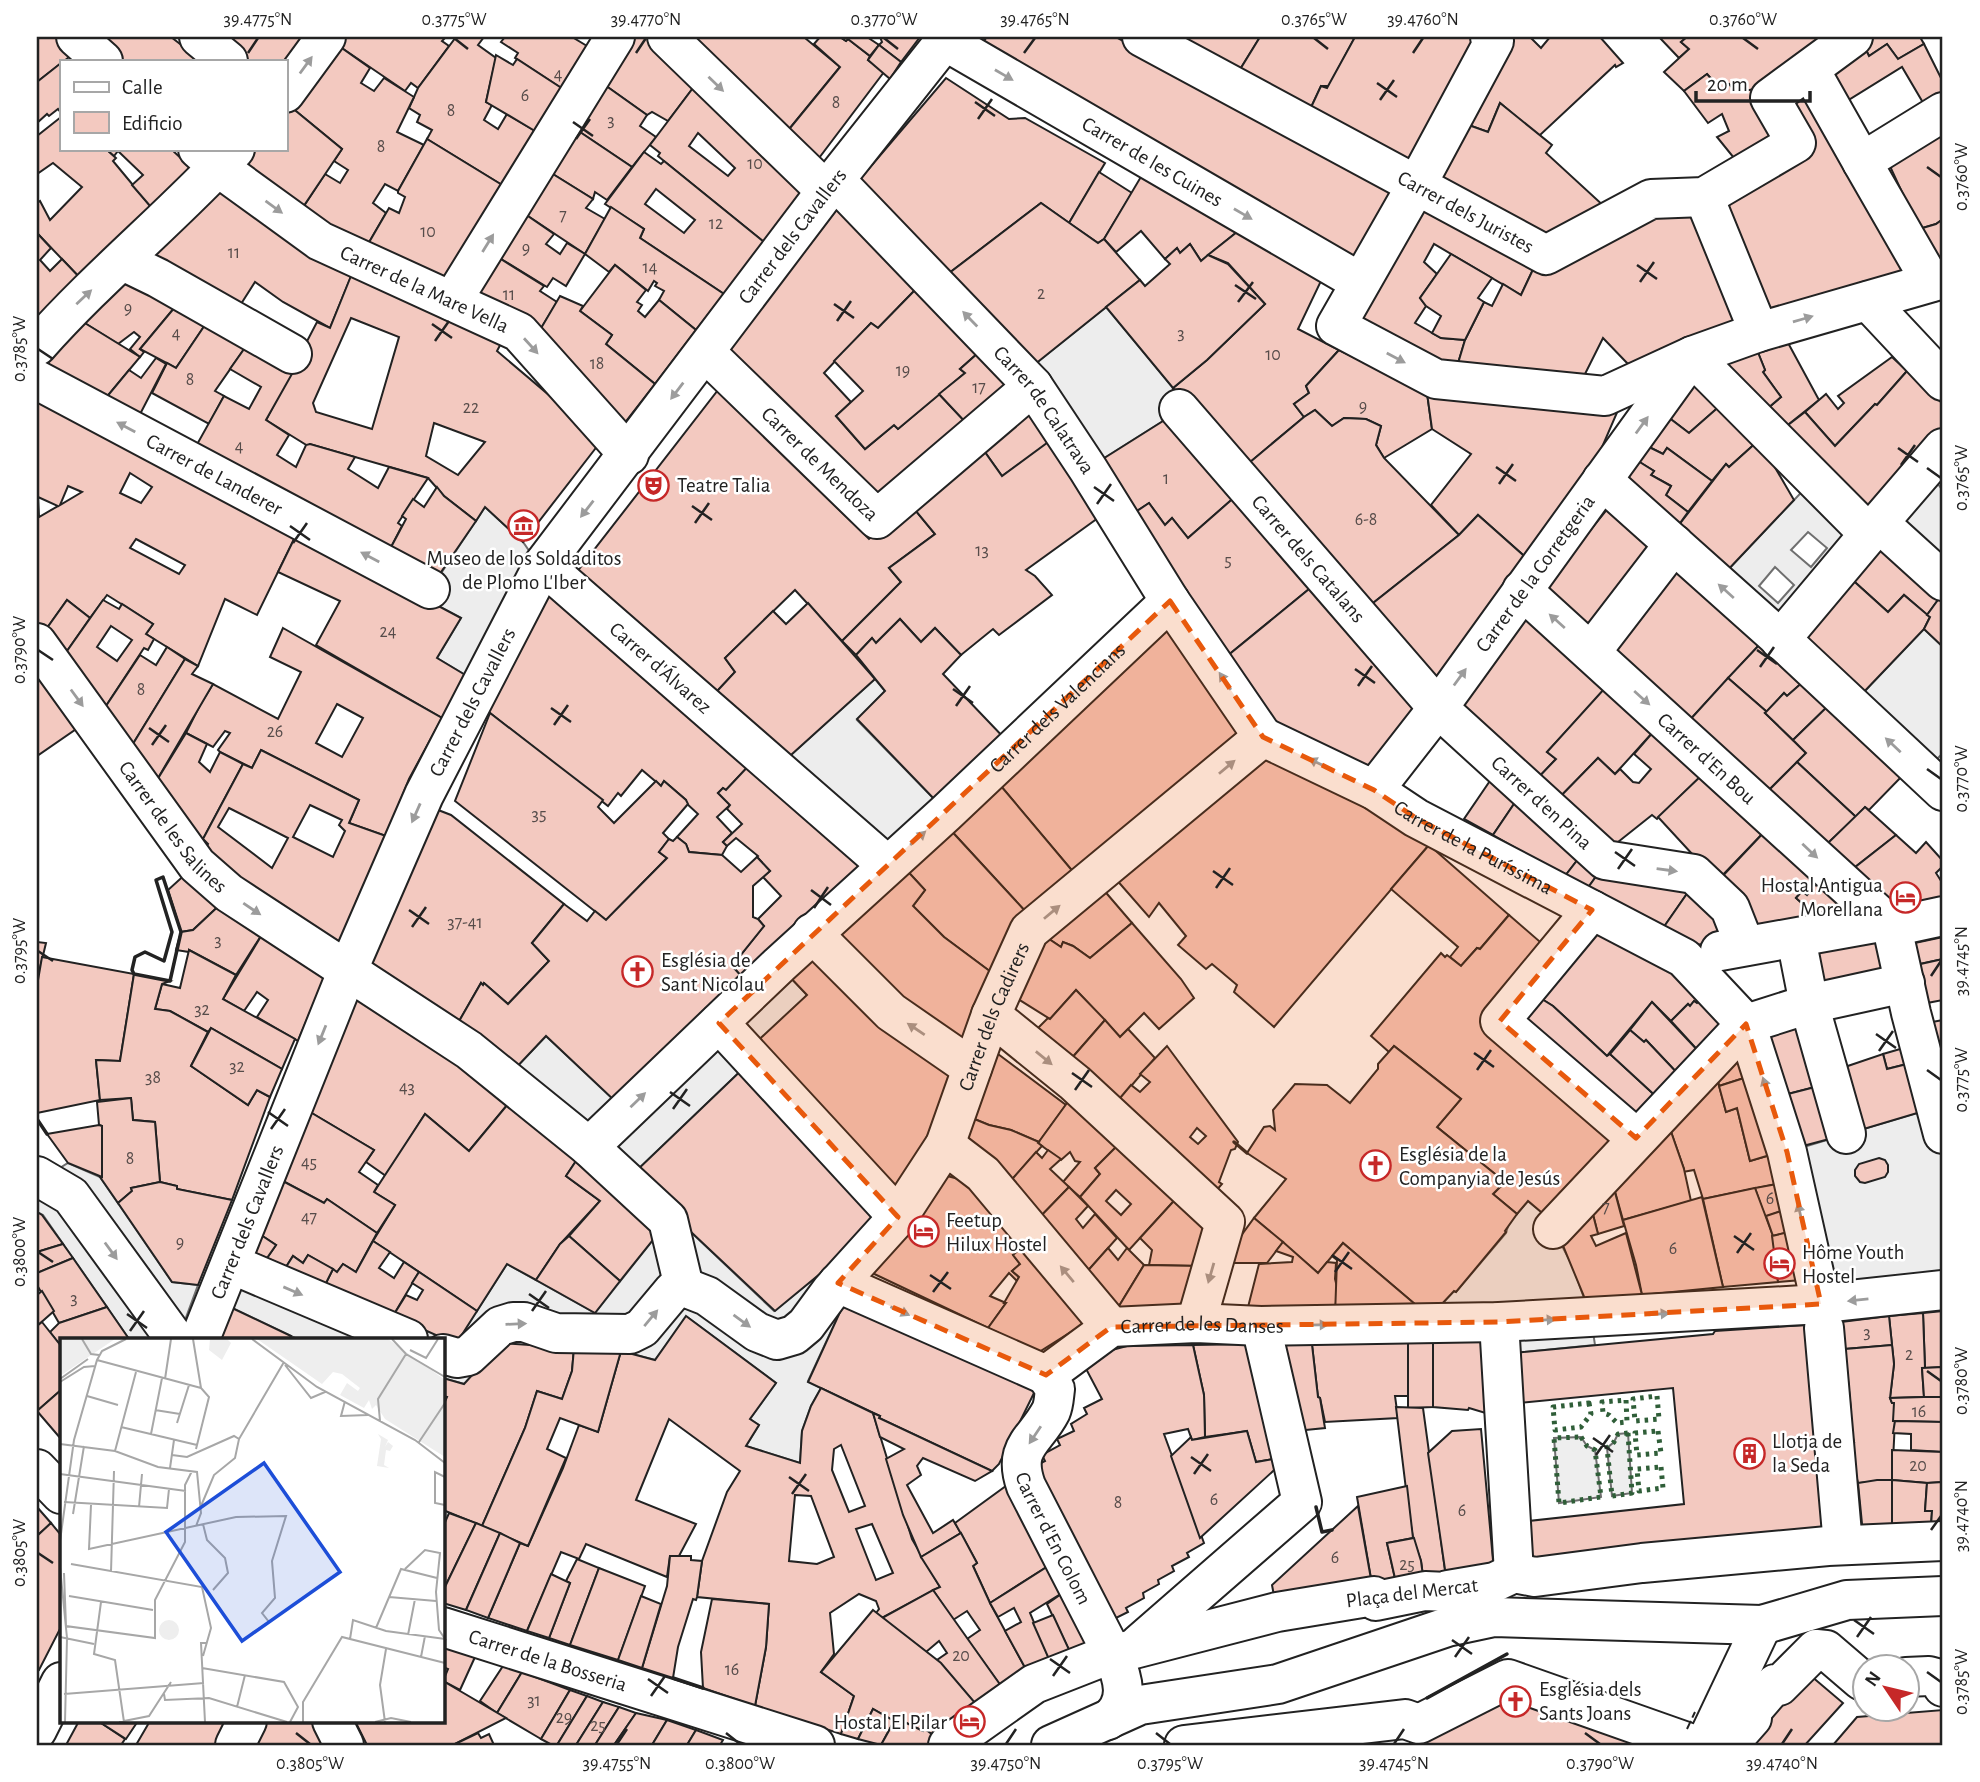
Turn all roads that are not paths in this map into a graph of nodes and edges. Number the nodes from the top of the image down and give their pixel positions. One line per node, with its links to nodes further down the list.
1 (76, 37): 10 (street)
2 (199, 37): 11 (street)
3 (326, 37): 13 (street, one-way to 3)
4 (615, 37): 23 (street, one-way to 4)
5 (667, 37): 17 (street, Carrer de Calatrava, one-way to 17)
6 (1142, 37): 18 (street, Carrer dels Juristes)
7 (1490, 37): 18 (street)
8 (1853, 37): 12 (street)
9 (947, 39): 17 (street, Carrer dels Cavallers); 22 (street, Carrer de les Cuines, one-way to 22)
10 (102, 60)
11 (227, 60)
12 (1811, 71): 16 (street); 19 (street)
13 (287, 90)
14 (1943, 112): 16 (street)
15 (217, 155): 20 (street); 23 (street, Carrer de la Mare Vella, one-way to 23)
16 (1862, 162): 21 (street)
17 (831, 186): 27 (street, Carrer dels Cavallers); 32 (street, Carrer de Calatrava, one-way to 17)
18 (1416, 186): 19 (street, Carrer dels Juristes); 22 (street)
19 (1704, 197): 25 (street)
20 (123, 261): 26 (street, one-way to 20); 28 (street)
21 (1937, 281): 24 (street)
22 (1360, 282): 29 (street, one-way to 29)
23 (452, 300): 35 (street, Carrer de la Mare Vella, one-way to 35)
24 (1868, 301): 25 (street, one-way to 24); 31 (street)
25 (1759, 332): 29 (street)
26 (37, 346)
27 (706, 353): 32 (street, Carrer de Mendoza); 35 (street, Carrer dels Cavallers, one-way to 35)
28 (292, 354)
29 (1692, 356): 36 (street, Carrer de la Corretgeria, one-way to 29); 37 (street)
30 (37, 380): 41 (street, Carrer de Landerer, one-way to 30)
31 (1943, 381)
32 (1033, 386): 43 (street, Carrer de Calatrava)
33 (1179, 409): 47 (street, Carrer dels Catalans)
34 (1943, 448): 37 (street)
35 (629, 455): 39 (street, Carrer dels Cavallers, one-way to 39)
36 (1602, 480): 38 (street); 42 (street, Carrer de la Corretgeria)
37 (1874, 529): 40 (street); 44 (street)
38 (1674, 544): 44 (street, one-way to 38); 46 (street)
39 (543, 565): 51 (street, Carrer d'Álvarez); 59 (street, Carrer dels Cavallers, one-way to 59)
40 (1943, 581)
41 (430, 589)
42 (1522, 590): 46 (street, Carrer d'En Bou, one-way to 42); 47 (street, Carrer de la Corretgeria, one-way to 42)
43 (1170, 601): 48 (street, Carrer de Calatrava, one-way to 43); 51 (street, Carrer dels Valencians, one-way to 43)
44 (1780, 640): 50 (street, one-way to 44)
45 (37, 643): 59 (street, Carrer de les Salines, one-way to 59)
46 (1591, 652): 54 (street, Carrer d'En Bou, one-way to 54)
47 (1438, 708): 49 (street, Carrer de la Corretgeria); 57 (street, Carrer d'en Pina, one-way to 57)
48 (1263, 737): 49 (street, Carrer de la Puríssima, one-way to 48); 62 (street, Carrer dels Cadirers, one-way to 48)
49 (1374, 790): 52 (street, Carrer de la Puríssima)
50 (1943, 791)
51 (887, 865): 55 (street, Carrer dels Valencians)
52 (1592, 910): 58 (street, Carrer de la Puríssima); 68 (street)
53 (1943, 916): 54 (street)
54 (1889, 924): 56 (street); 60 (street)
55 (813, 933): 63 (street, Carrer dels Valencians); 65 (street, one-way to 55)
56 (1796, 938): 57 (street); 61 (street)
57 (1745, 946): 58 (street)
58 (1684, 958): 64 (street, Carrer de la Puríssima)
59 (347, 972): 70 (street, Carrer de les Salines); 74 (street, Carrer dels Cavallers, one-way to 74)
60 (1920, 1001): 61 (street); 66 (street)
61 (1809, 1004): 64 (street); 67 (street)
62 (991, 1015): 65 (street, Carrer dels Cadirers); 80 (street, one-way to 80)
63 (719, 1023): 70 (street, Carrer dels Valencians, one-way to 63); 72 (street)
64 (1746, 1024): 68 (street); 78 (street, one-way to 64)
65 (972, 1068): 69 (street, Carrer dels Cadirers)
66 (1942, 1124)
67 (1846, 1134)
68 (1636, 1138): 73 (street)
69 (945, 1146): 72 (street, Carrer dels Cadirers); 82 (street, one-way to 69)
70 (589, 1147): 76 (street, Carrer de les Salines)
71 (37, 1175): 84 (street, one-way to 84)
72 (898, 1217): 75 (street, Carrer dels Cadirers)
73 (1553, 1229)
74 (231, 1264): 83 (street, one-way to 83); 85 (street, Carrer dels Cavallers)
75 (838, 1283): 76 (street, Carrer dels Cadirers, one-way to 75); 88 (street, one-way to 88)
76 (684, 1287): 87 (street, one-way to 76)
77 (1943, 1290): 78 (street, Carrer de les Danses, one-way to 78)
78 (1822, 1316): 79 (street, Carrer de les Danses, one-way to 78); 92 (street)
79 (1499, 1322): 81 (street, Carrer de les Danses, one-way to 79); 93 (street)
80 (1196, 1323): 81 (street, Carrer de les Danses); 82 (street, Carrer de les Danses)
81 (1261, 1326): 97 (street)
82 (1111, 1327): 88 (street, Carrer de les Danses)
83 (349, 1329): 86 (street)
84 (174, 1338)
85 (200, 1338)
86 (402, 1338)
87 (452, 1356)
88 (1046, 1375): 97 (street, Carrer d'En Colom, one-way to 97)
89 (37, 1469): 90 (street)
90 (60, 1493)
91 (1943, 1541): 92 (street, Plaça del Mercat)
92 (1843, 1545): 93 (street, Plaça del Mercat)
93 (1514, 1573): 97 (street, Plaça del Mercat)
94 (1943, 1596): 95 (street, Plaça del Mercat)
95 (1762, 1625): 102 (street, Plaça del Mercat); 115 (street)
96 (444, 1627): 108 (street, Carrer de la Bosseria)
97 (1121, 1656): 102 (street, Carrer d'En Colom); 111 (street, Plaça del Mercat)
98 (1850, 1671): 116 (street)
99 (1920, 1676): 101 (street)
100 (60, 1684): 105 (street)
101 (1943, 1687)
102 (1115, 1713): 112 (street, Plaça del Mercat)
103 (246, 1722): 109 (street)
104 (332, 1722): 110 (street)
105 (37, 1730)
106 (1399, 1732): 107 (street); 114 (street)
107 (1246, 1742): 113 (street)
108 (799, 1743)
109 (235, 1745)
110 (344, 1745)
111 (948, 1745)
112 (1051, 1745)
113 (1184, 1745)
114 (1695, 1745)
115 (1705, 1745)
116 (1714, 1745)

